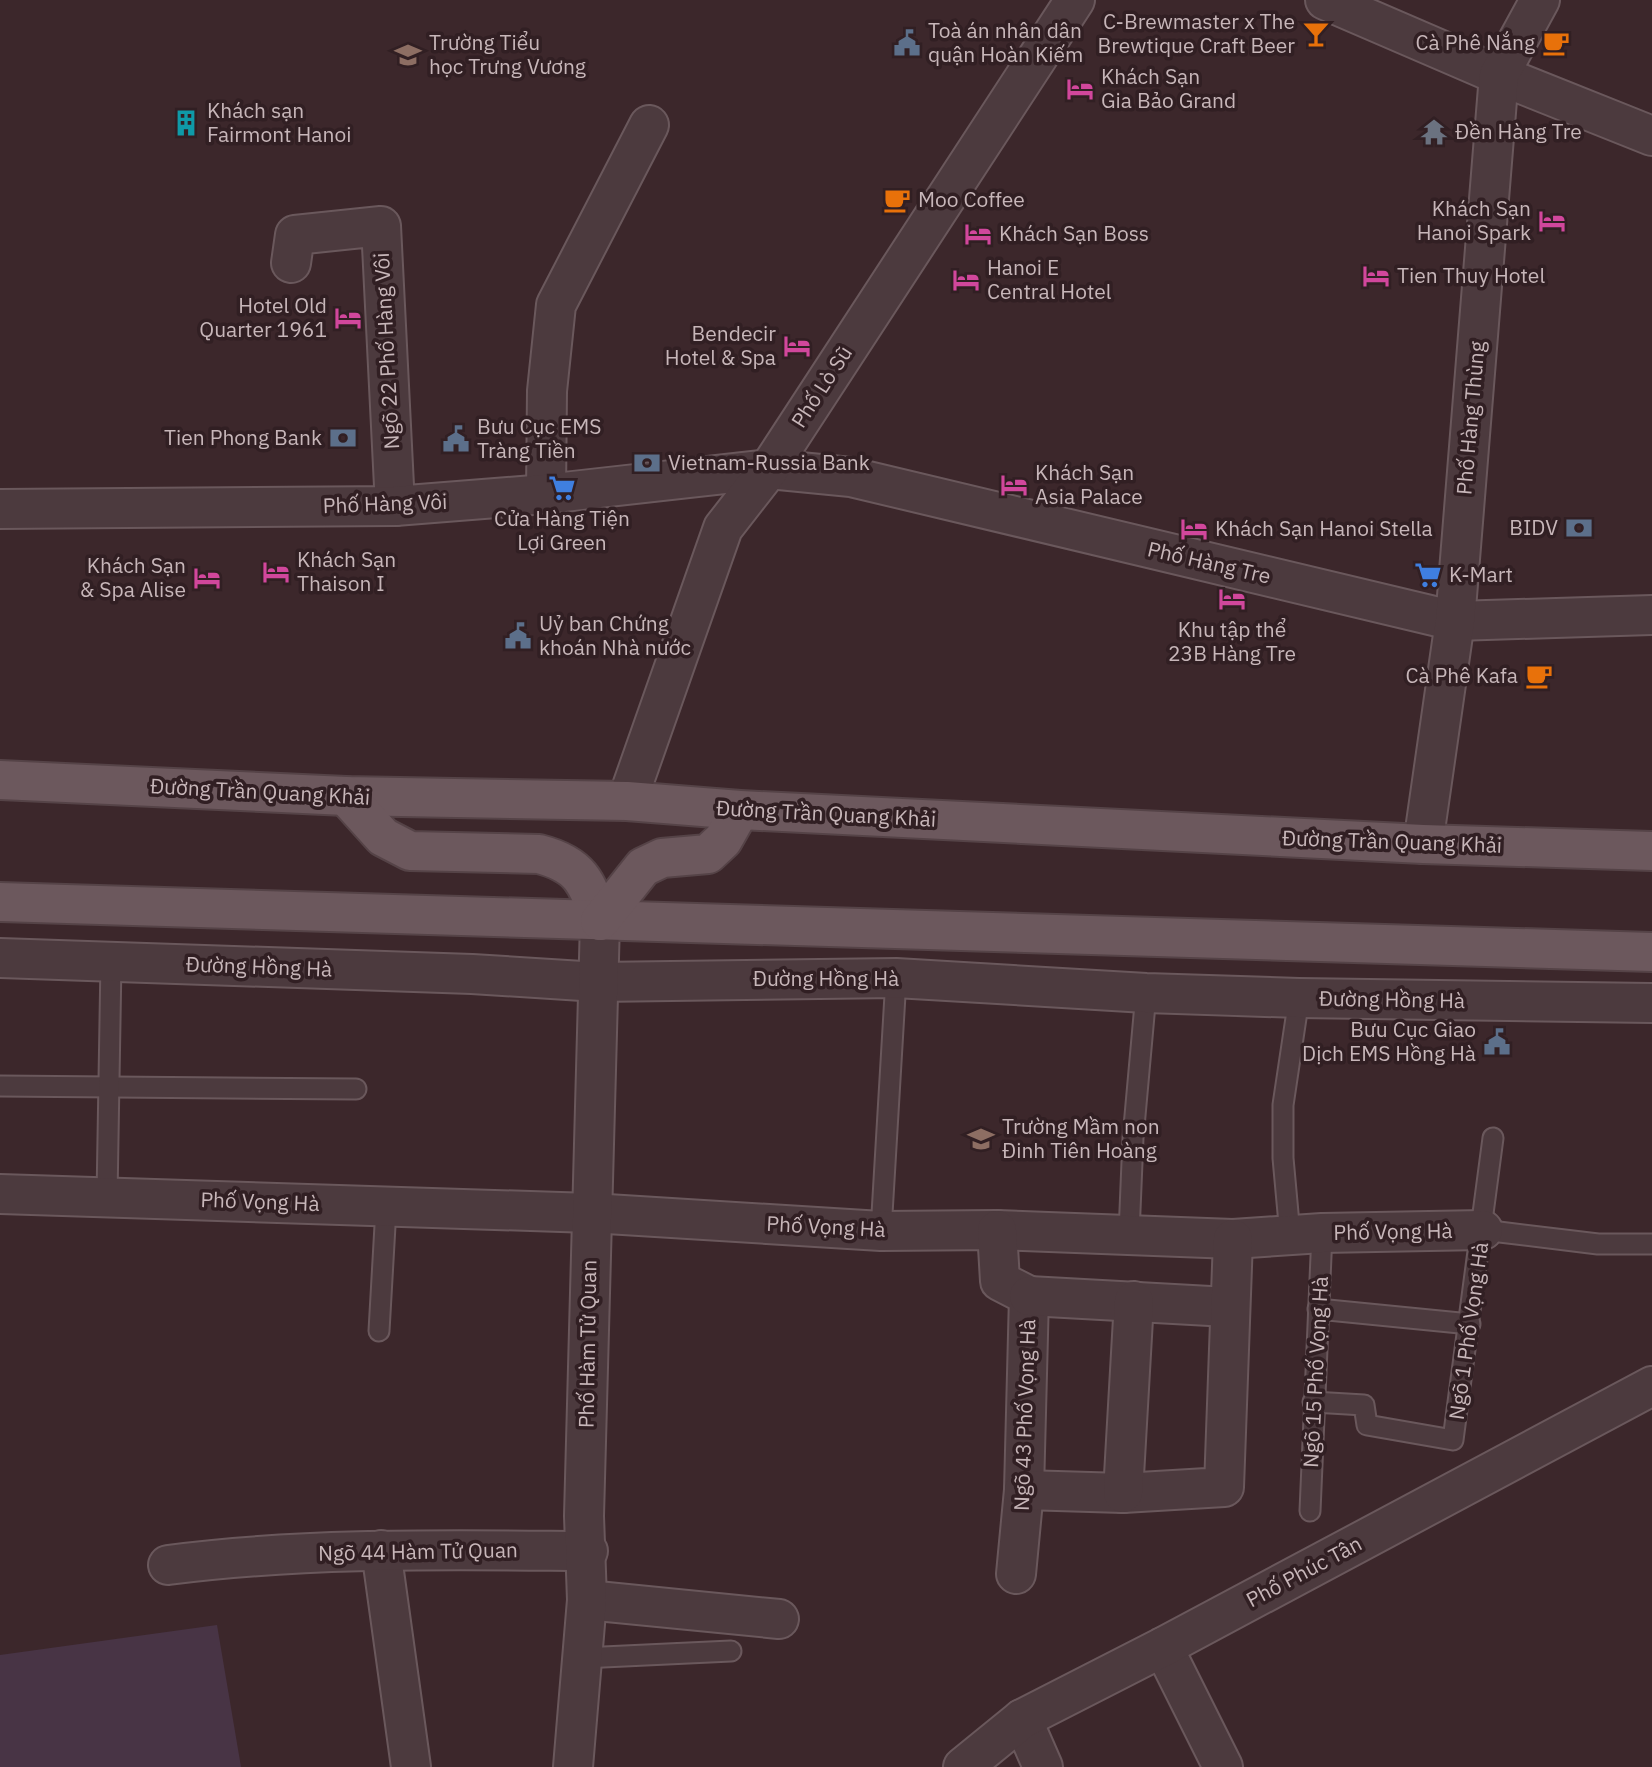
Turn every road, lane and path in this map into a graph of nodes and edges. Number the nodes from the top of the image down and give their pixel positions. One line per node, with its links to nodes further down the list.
1 (1075, 0): 8 (street, Phố Lò Sũ)
2 (1325, 0): 4 (street)
3 (1540, 0): 4 (street, Phố Hàng Thùng)
4 (1499, 75): 6 (street); 13 (street, Phố Hàng Thùng)
5 (649, 125): 9 (street)
6 (1652, 135)
7 (291, 263): 10 (street, Ngõ 22 Phố Hàng Vôi)
8 (769, 469): 9 (street, Phố Hàng Vôi); 13 (street, Phố Hàng Tre); 16 (street, Phố Lò Sũ)
9 (546, 494): 10 (street, Phố Hàng Vôi)
10 (395, 506): 11 (street, Phố Hàng Vôi)
11 (0, 509)
12 (1652, 615): 13 (street, Phố Hàng Tre)
13 (1455, 621): 18 (street, Phố Hàng Thùng)
14 (0, 780): 15 (main road, Đường Trần Quang Khải)
15 (346, 796): 16 (main road, Đường Trần Quang Khải); 21 (main road)
16 (626, 801): 17 (main road, Đường Trần Quang Khải)
17 (740, 810): 18 (main road, Đường Trần Quang Khải); 21 (main road)
18 (1423, 844): 19 (main road, Đường Trần Quang Khải)
19 (1652, 851)
20 (0, 902): 21 (main road)
21 (600, 921): 22 (main road); 26 (street, Phố Hàm Tử Quan)
22 (1652, 952)
23 (0, 958): 24 (street, Đường Hồng Hà)
24 (111, 962): 26 (street, Đường Hồng Hà); 31 (lane)
25 (896, 978): 26 (street, Đường Hồng Hà); 27 (street, Đường Hồng Hà); 40 (lane)
26 (598, 982): 37 (street, Phố Hàm Tử Quan)
27 (1146, 993): 28 (street, Đường Hồng Hà); 41 (lane)
28 (1299, 998): 29 (street, Đường Hồng Hà); 42 (lane, Ngõ 15 Phố Vọng Hà)
29 (1652, 1003)
30 (0, 1086): 31 (lane)
31 (109, 1087): 32 (lane); 35 (lane)
32 (356, 1089)
33 (1493, 1138): 39 (lane, Ngõ 1 Phố Vọng Hà)
34 (0, 1194): 35 (street, Phố Vọng Hà)
35 (107, 1197): 36 (street, Phố Vọng Hà)
36 (386, 1208): 37 (street, Phố Vọng Hà); 50 (lane)
37 (591, 1213): 40 (street, Phố Vọng Hà); 57 (street, Phố Hàm Tử Quan)
38 (997, 1230): 40 (street, Phố Vọng Hà); 41 (street, Phố Vọng Hà); 45 (street, Ngõ 43 Phố Vọng Hà)
39 (1483, 1230): 42 (street, Phố Vọng Hà); 44 (lane, Phố Vọng Hà); 49 (lane, Ngõ 1 Phố Vọng Hà)
40 (881, 1231)
41 (1129, 1234): 43 (street, Phố Vọng Hà)
42 (1306, 1234): 43 (street, Phố Vọng Hà); 48 (lane, Ngõ 15 Phố Vọng Hà)
43 (1233, 1240): 47 (street)
44 (1652, 1244)
45 (1028, 1296): 46 (street); 53 (street, Ngõ 43 Phố Vọng Hà)
46 (1134, 1301): 47 (street); 54 (street)
47 (1228, 1307): 54 (street)
48 (1318, 1309): 49 (lane); 52 (lane, Ngõ 15 Phố Vọng Hà)
49 (1470, 1324): 52 (lane, Ngõ 1 Phố Vọng Hà)
50 (379, 1331)
51 (1652, 1387): 62 (street, Phố Phúc Tân)
52 (1313, 1402): 55 (lane, Ngõ 15 Phố Vọng Hà)
53 (1024, 1490): 54 (street); 59 (street, Ngõ 43 Phố Vọng Hà)
54 (1123, 1493)
55 (1310, 1511)
56 (381, 1550): 57 (street, Ngõ 44 Hàm Tử Quan); 58 (street, Ngõ 44 Hàm Tử Quan); 66 (street)
57 (588, 1551): 60 (street, Phố Hàm Tử Quan)
58 (168, 1565)
59 (1016, 1574)
60 (587, 1601): 61 (street); 64 (street, Phố Hàm Tử Quan)
61 (779, 1619)
62 (1163, 1647): 65 (street, Phố Phúc Tân); 70 (street)
63 (731, 1651): 64 (lane)
64 (582, 1658): 67 (street, Phố Hàm Tử Quan)
65 (1022, 1719): 68 (street, Phố Phúc Tân); 69 (street)
66 (411, 1767)
67 (573, 1767)
68 (962, 1767)
69 (1043, 1767)
70 (1223, 1767)

